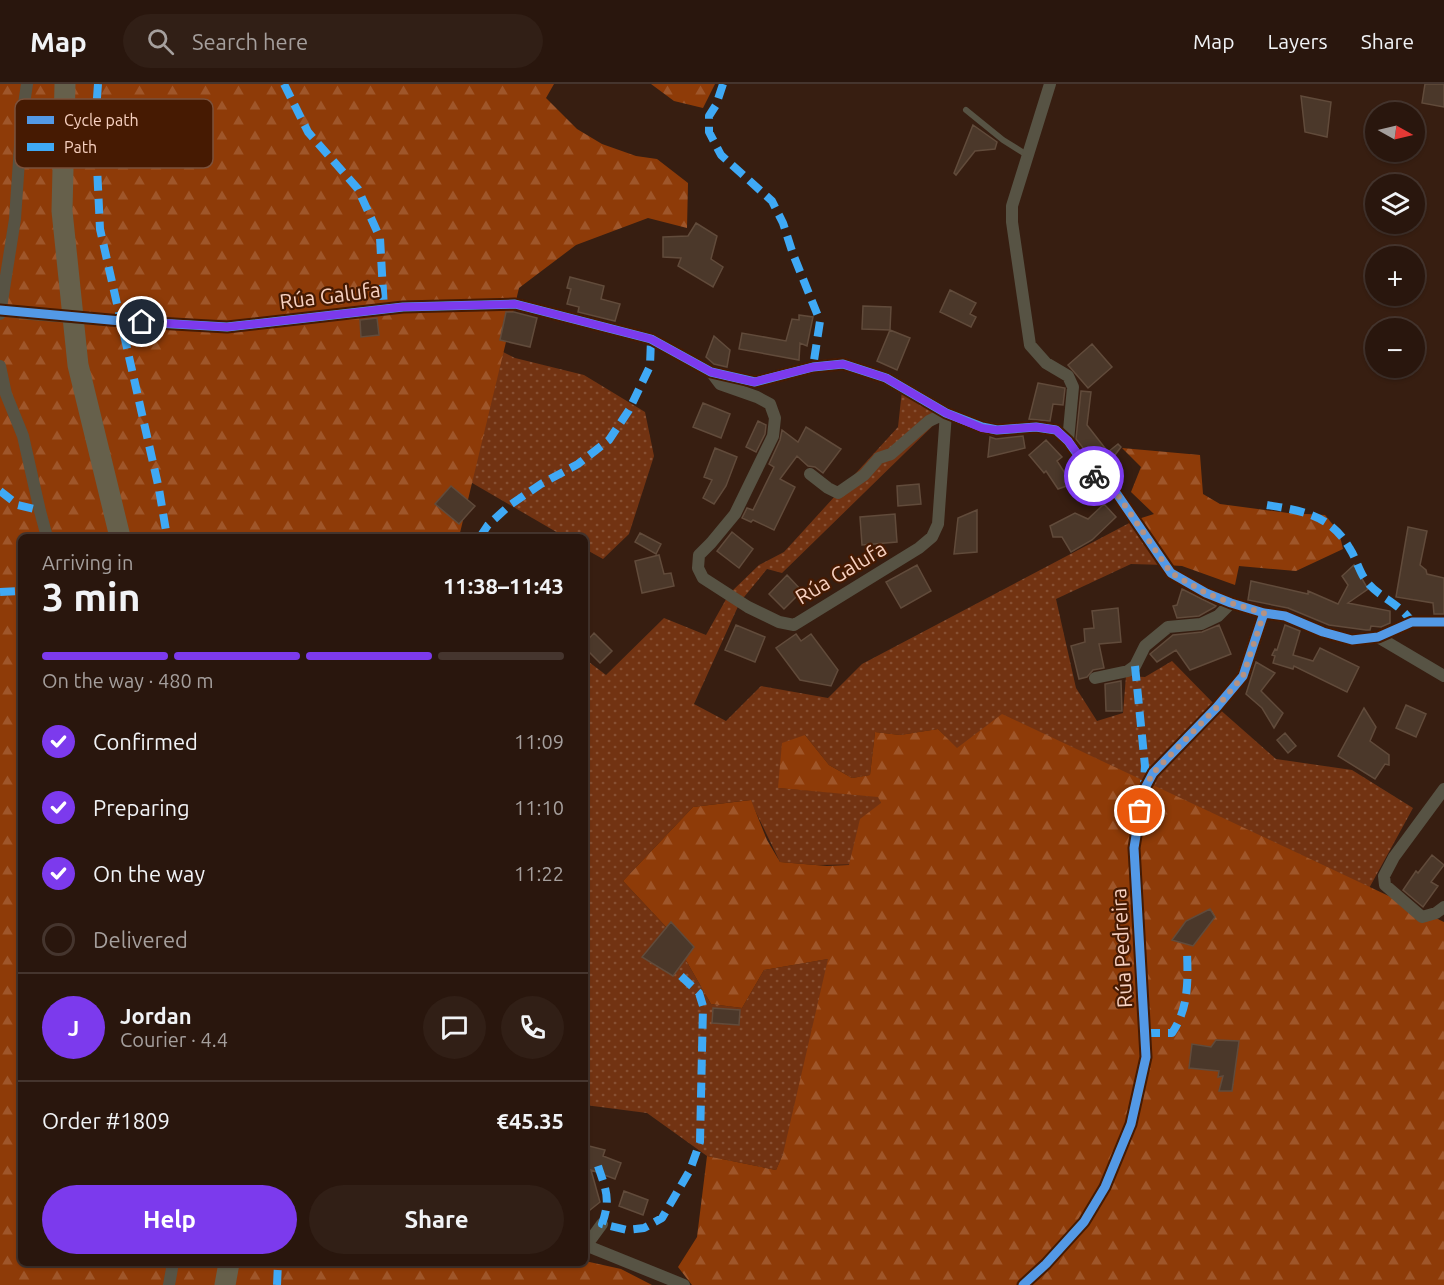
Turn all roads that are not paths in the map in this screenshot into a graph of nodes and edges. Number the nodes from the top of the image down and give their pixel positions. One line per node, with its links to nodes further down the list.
1 (27, 84): 4 (street)
2 (65, 84): 5 (highway)
3 (1050, 84): 7 (street)
4 (25, 99)
5 (65, 99)
6 (966, 110): 7 (lane)
7 (1028, 155): 15 (street)
8 (18, 168): 10 (street)
9 (63, 168): 18 (highway)
10 (0, 310): 11 (street); 13 (street, Rúa Galufa, bridge)
11 (0, 314)
12 (0, 366): 17 (street)
13 (711, 372): 14 (street, Rúa Galufa); 14 (street, Rúa Galufa)
14 (946, 413): 15 (street, Rúa Galufa); 16 (street)
15 (1068, 441): 19 (street, Rúa Galufa)
16 (810, 474)
17 (46, 534)
18 (119, 534)
19 (1231, 603): 20 (street, Rúa Galufa); 24 (street)
20 (1264, 613): 22 (street, Rúa Galufa); 35 (street, Rúa Pedreira)
21 (1444, 622): 22 (street, Rúa Galufa)
22 (1378, 637): 23 (street)
23 (1444, 676)
24 (1095, 678)
25 (1444, 789): 26 (street)
26 (1444, 907)
27 (602, 1224): 28 (street)
28 (588, 1241)
29 (588, 1246): 34 (street)
30 (172, 1266): 32 (street)
31 (228, 1266): 33 (highway)
32 (169, 1285)
33 (225, 1285)
34 (684, 1285)
35 (1023, 1285)

